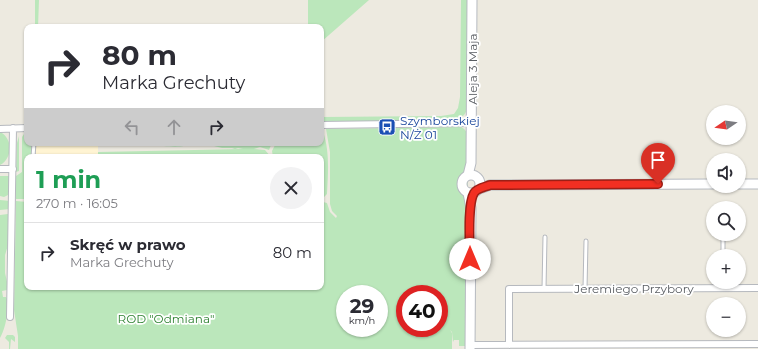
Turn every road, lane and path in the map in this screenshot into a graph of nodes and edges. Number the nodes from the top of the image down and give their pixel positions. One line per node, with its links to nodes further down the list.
1 (472, 0): 2 (street, Aleja 3 Maja)
2 (471, 123): 3 (street); 9 (street, Aleja 3 Maja)
3 (324, 125)
4 (13, 128): 5 (street); 6 (street); 8 (street)
5 (24, 128)
6 (0, 129)
7 (0, 169): 8 (street)
8 (13, 169): 20 (street)
9 (474, 184): 10 (street); 23 (street, Aleja 3 Maja)
10 (706, 184)
11 (746, 184): 12 (street)
12 (758, 184)
13 (545, 237): 18 (lane)
14 (586, 241): 19 (lane)
15 (706, 285): 19 (street, Jeremiego Przybory)
16 (746, 287): 17 (street, Jeremiego Przybory)
17 (758, 288)
18 (544, 289): 19 (street, Jeremiego Przybory); 22 (street, Jeremiego Przybory)
19 (585, 289)
20 (10, 318)
21 (758, 344): 22 (street)
22 (509, 345): 23 (street)
23 (470, 347)

